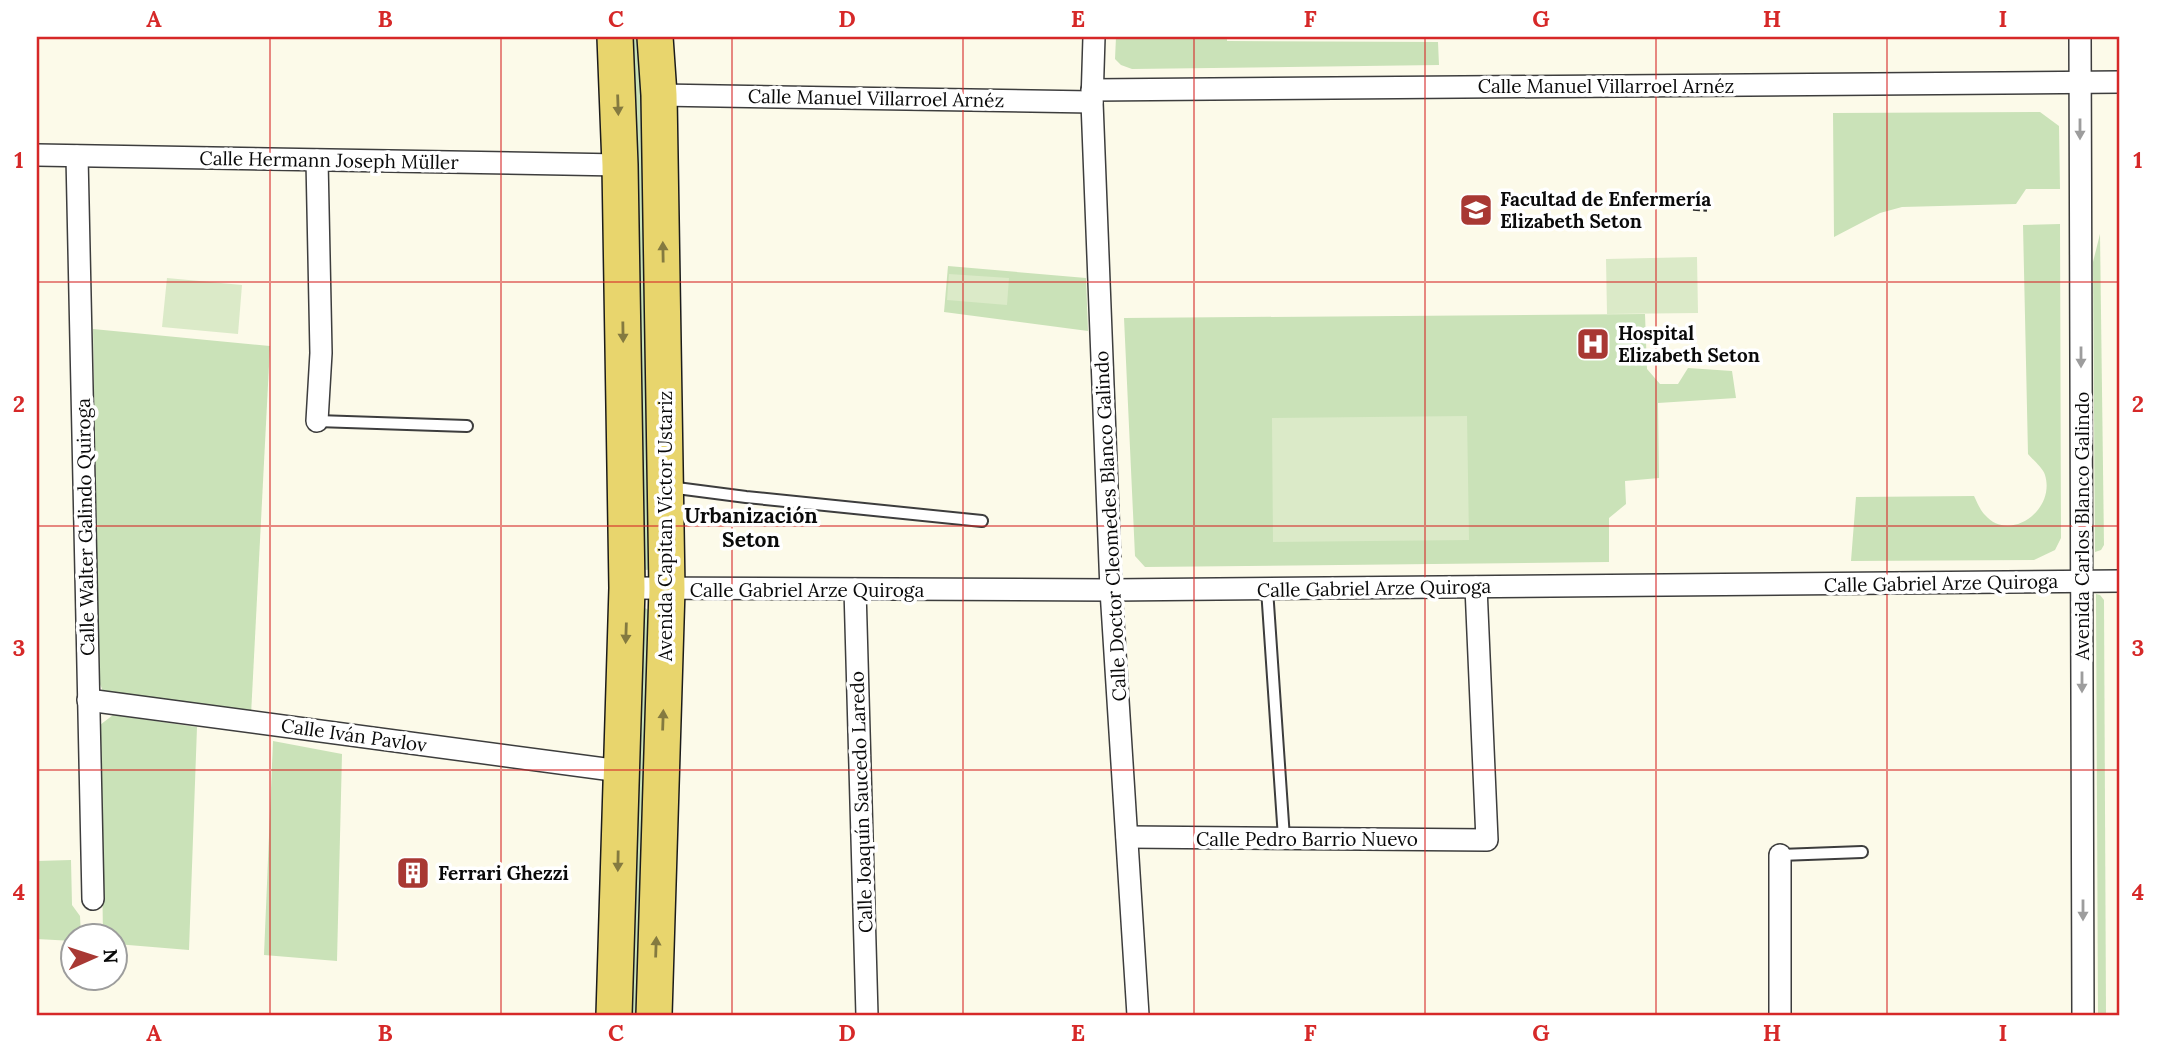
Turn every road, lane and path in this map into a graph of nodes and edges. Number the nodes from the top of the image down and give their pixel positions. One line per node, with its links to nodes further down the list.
1 (615, 37): 14 (main road, Avenida Capitan Víctor Ustariz, one-way to 14)
2 (655, 37): 9 (main road, Avenida Capitan Víctor Ustariz)
3 (1094, 37): 10 (street, Calle Doctor Cleomedes Blanco Galindo)
4 (2080, 37): 7 (street, Avenida Carlos Blanco Galindo)
5 (2096, 37): 6 (path, bridge)
6 (2120, 37)
7 (2080, 82): 8 (street, Calle Manuel Villarroel Arnéz); 10 (street, Calle Manuel Villarroel Arnéz); 21 (street, Avenida Carlos Blanco Galindo, one-way to 21)
8 (2120, 82)
9 (659, 95): 10 (street, Calle Manuel Villarroel Arnéz); 19 (main road, Avenida Capitan Víctor Ustariz, one-way to 9)
10 (1092, 96): 28 (street, Calle Doctor Cleomedes Blanco Galindo)
11 (37, 155): 12 (street, Calle Hermann Joseph Müller)
12 (77, 156): 13 (street, Calle Hermann Joseph Müller); 29 (street, Calle Walter Galindo Quiroga)
13 (317, 160): 14 (street, Calle Hermann Joseph Müller); 17 (street)
14 (620, 165): 24 (main road, Avenida Capitan Víctor Ustariz, one-way to 24)
15 (1693, 209): 16 (path)
16 (1707, 210)
17 (317, 421): 18 (lane)
18 (467, 426)
19 (667, 486): 20 (lane); 25 (main road, Avenida Capitan Víctor Ustariz)
20 (982, 521)
21 (2082, 581): 22 (street, Calle Gabriel Arze Quiroga); 23 (street, Calle Gabriel Arze Quiroga); 41 (street, Avenida Carlos Blanco Galindo, one-way to 41)
22 (2120, 581)
23 (1476, 587): 27 (street, Calle Gabriel Arze Quiroga); 32 (street, Calle Pedro Barrio Nuevo)
24 (627, 588): 25 (street, Calle Gabriel Arze Quiroga); 30 (main road, Avenida Capitan Víctor Ustariz, one-way to 30)
25 (667, 589): 26 (street, Calle Gabriel Arze Quiroga); 37 (main road, Avenida Capitan Víctor Ustariz, one-way to 25)
26 (855, 589): 28 (street, Calle Gabriel Arze Quiroga); 38 (street, Calle Joaquín Saucedo Laredo)
27 (1267, 589): 28 (street, Calle Gabriel Arze Quiroga); 32 (lane)
28 (1111, 590): 31 (street, Calle Doctor Cleomedes Blanco Galindo)
29 (88, 699): 30 (street, Calle Iván Pavlov); 35 (street, Calle Walter Galindo Quiroga)
30 (620, 771): 36 (main road, Avenida Capitan Víctor Ustariz, one-way to 36)
31 (1127, 837): 32 (street, Calle Pedro Barrio Nuevo); 39 (street, Calle Doctor Cleomedes Blanco Galindo)
32 (1284, 838)
33 (1862, 852): 34 (lane)
34 (1780, 855): 40 (street)
35 (93, 899)
36 (614, 1015)
37 (654, 1015)
38 (867, 1015)
39 (1138, 1015)
40 (1780, 1015)
41 (2083, 1015)

